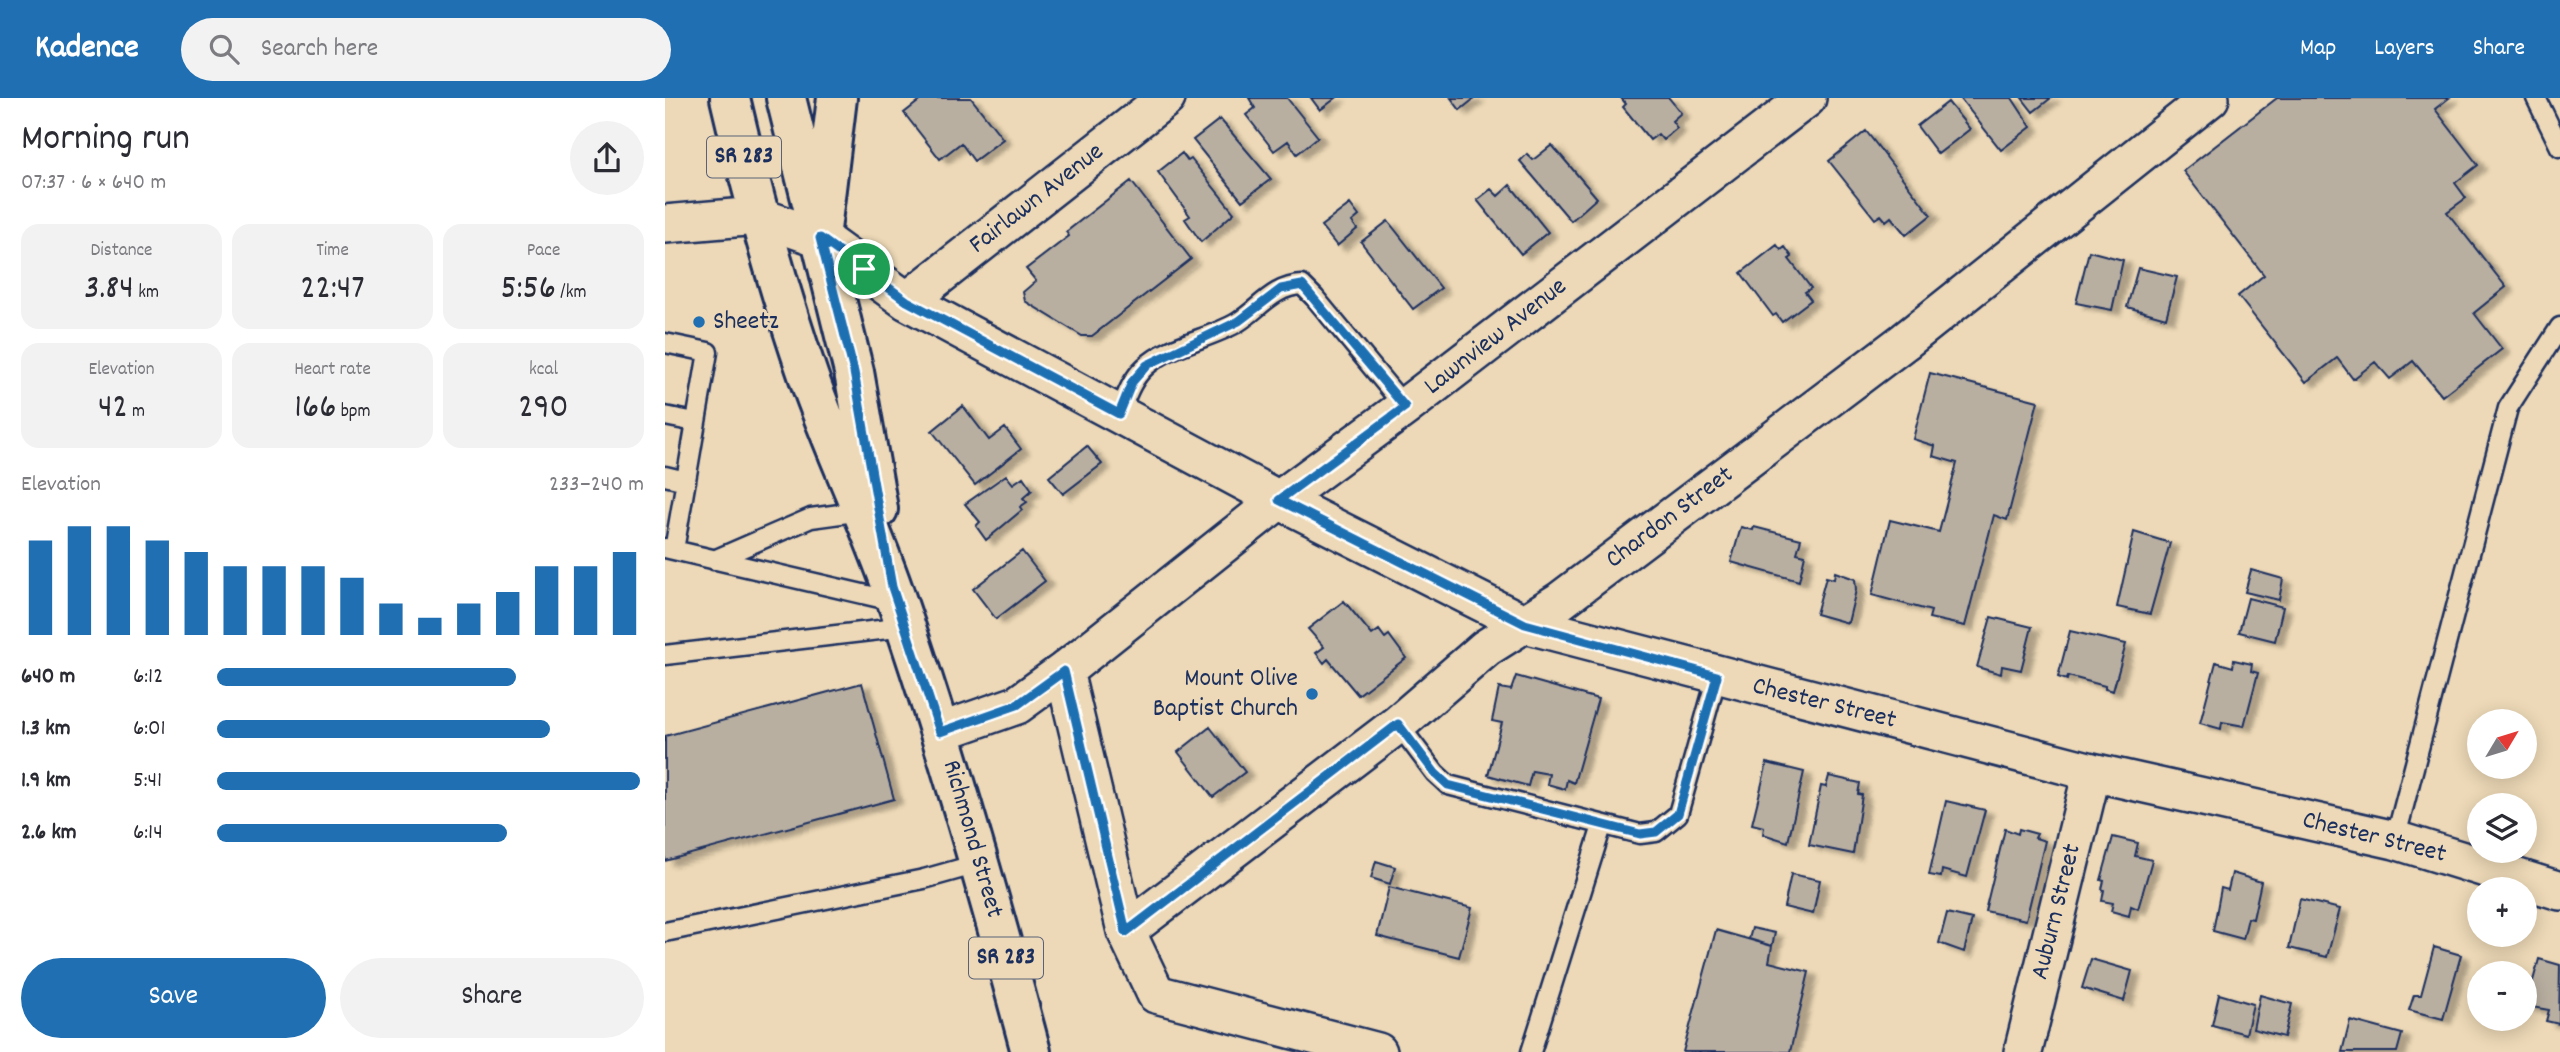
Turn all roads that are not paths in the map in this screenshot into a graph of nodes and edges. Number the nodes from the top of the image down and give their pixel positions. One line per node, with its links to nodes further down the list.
1 (730, 98): 9 (main road, Richmond Street / SR 283)
2 (786, 98): 11 (main road, Richmond Street / SR 283)
3 (837, 98): 11 (main road)
4 (1167, 98): 12 (street, Fairlawn Avenue)
5 (1807, 98): 15 (street, Lawnview Avenue)
6 (2210, 98): 26 (street, Chardon Street)
7 (2536, 98): 8 (lane)
8 (2560, 147)
9 (757, 216): 10 (street); 11 (street, Chester Street); 22 (main road, Richmond Street / SR 283)
10 (665, 224)
11 (820, 238): 12 (street, Chester Street); 25 (main road, Richmond Street / SR 283)
12 (907, 301): 16 (street, Chester Street)
13 (2560, 327): 34 (lane)
14 (665, 343): 18 (lane)
15 (1405, 407): 16 (lane); 21 (street, Lawnview Avenue)
16 (1119, 414): 21 (street, Chester Street)
17 (665, 416): 18 (lane)
18 (695, 422): 20 (lane)
19 (665, 476): 20 (lane)
20 (685, 481): 23 (lane)
21 (1279, 500): 26 (street, Chester Street); 28 (street, Lawnview Avenue)
22 (862, 511): 24 (lane); 25 (main road, Richmond Street / SR 283)
23 (670, 549): 24 (lane)
24 (714, 560): 25 (lane)
25 (898, 605): 27 (lane); 31 (main road, Richmond Street / SR 283)
26 (1525, 624): 29 (street, Chester Street); 30 (street, Chardon Street)
27 (665, 655)
28 (1064, 671): 31 (street, Lawnview Avenue); 38 (street)
29 (1717, 676): 32 (street, Chester Street); 33 (lane)
30 (1398, 724): 33 (lane); 38 (street, Chardon Street)
31 (940, 732): 35 (main road, Richmond Street / SR 283)
32 (2092, 772): 34 (street, Chester Street); 42 (street, Auburn Street)
33 (1602, 827): 41 (lane)
34 (2395, 840): 36 (street, Chester Street)
35 (981, 863): 37 (lane); 39 (main road, Richmond Street / SR 283)
36 (2560, 891)
37 (665, 932)
38 (1126, 932): 40 (street)
39 (1031, 1052)
40 (1378, 1052)
41 (1531, 1052)
42 (2023, 1052)

